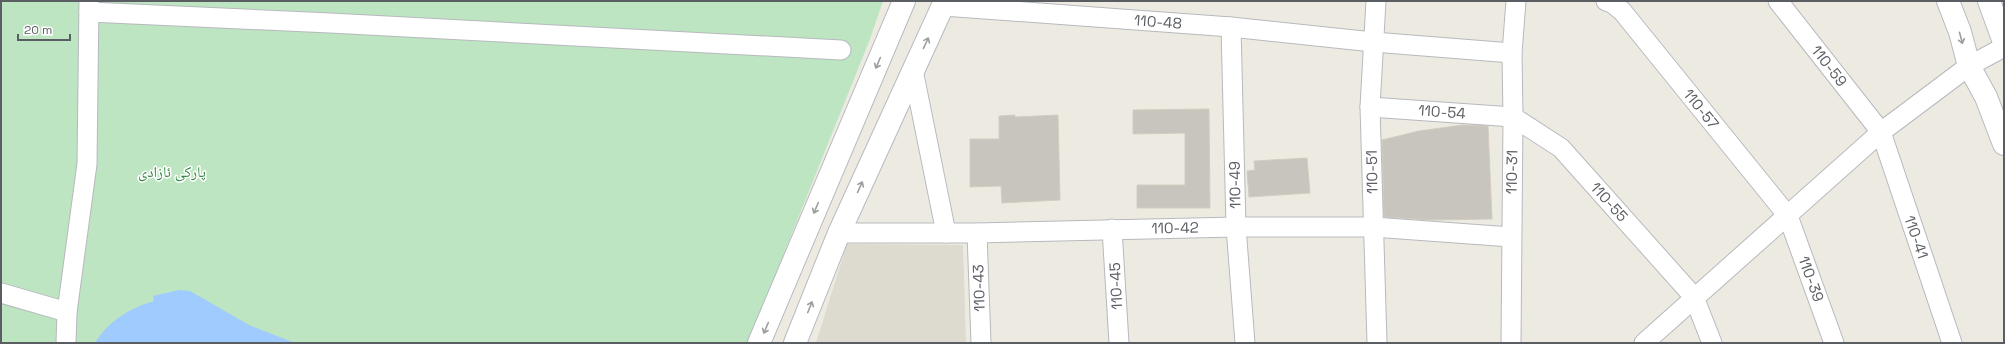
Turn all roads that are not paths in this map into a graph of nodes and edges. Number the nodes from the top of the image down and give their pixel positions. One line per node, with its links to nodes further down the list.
1 (904, 1): 34 (main road, one-way to 34)
2 (1376, 1): 11 (street, 110-51)
3 (1516, 1): 15 (street, 110-31)
4 (1778, 1): 20 (street, 110-59)
5 (1948, 1): 16 (main road, one-way to 16)
6 (1989, 1): 12 (main road)
7 (1609, 2): 22 (street, 110-57)
8 (944, 3): 10 (street, 110-48); 17 (main road, one-way to 8)
9 (89, 7): 14 (street); 32 (street)
10 (1231, 27): 11 (street, 110-48); 23 (street, 110-49)
11 (1373, 42): 15 (street, 110-48); 18 (street, 110-51)
12 (2004, 42)
13 (2004, 48): 16 (street)
14 (841, 50)
15 (1512, 53): 19 (street, 110-31)
16 (1969, 66): 20 (street); 21 (main road)
17 (913, 70): 26 (main road, one-way to 17); 27 (street)
18 (1370, 107): 19 (street, 110-54); 24 (street, 110-51)
19 (1513, 117): 29 (street, 110-31); 31 (street, 110-55)
20 (1881, 132): 22 (street); 44 (street, 110-41)
21 (2004, 144)
22 (1788, 216): 31 (street); 43 (street, 110-39)
23 (1236, 227): 24 (street, 110-42); 25 (street, 110-42); 38 (street, 110-49)
24 (1373, 227): 29 (street, 110-42); 39 (street, 110-51)
25 (1112, 229): 28 (street, 110-42); 37 (street, 110-45)
26 (839, 233): 27 (street, 110-42); 35 (main road, one-way to 26)
27 (946, 233): 28 (street, 110-42)
28 (977, 233): 36 (street, 110-43)
29 (1511, 237): 40 (street, 110-31)
30 (1, 293): 32 (street)
31 (1694, 297): 41 (street); 42 (street)
32 (67, 312): 33 (street)
33 (66, 343)
34 (759, 343)
35 (795, 343)
36 (981, 343)
37 (1119, 343)
38 (1245, 343)
39 (1377, 343)
40 (1511, 343)
41 (1644, 343)
42 (1712, 343)
43 (1834, 343)
44 (1952, 343)

